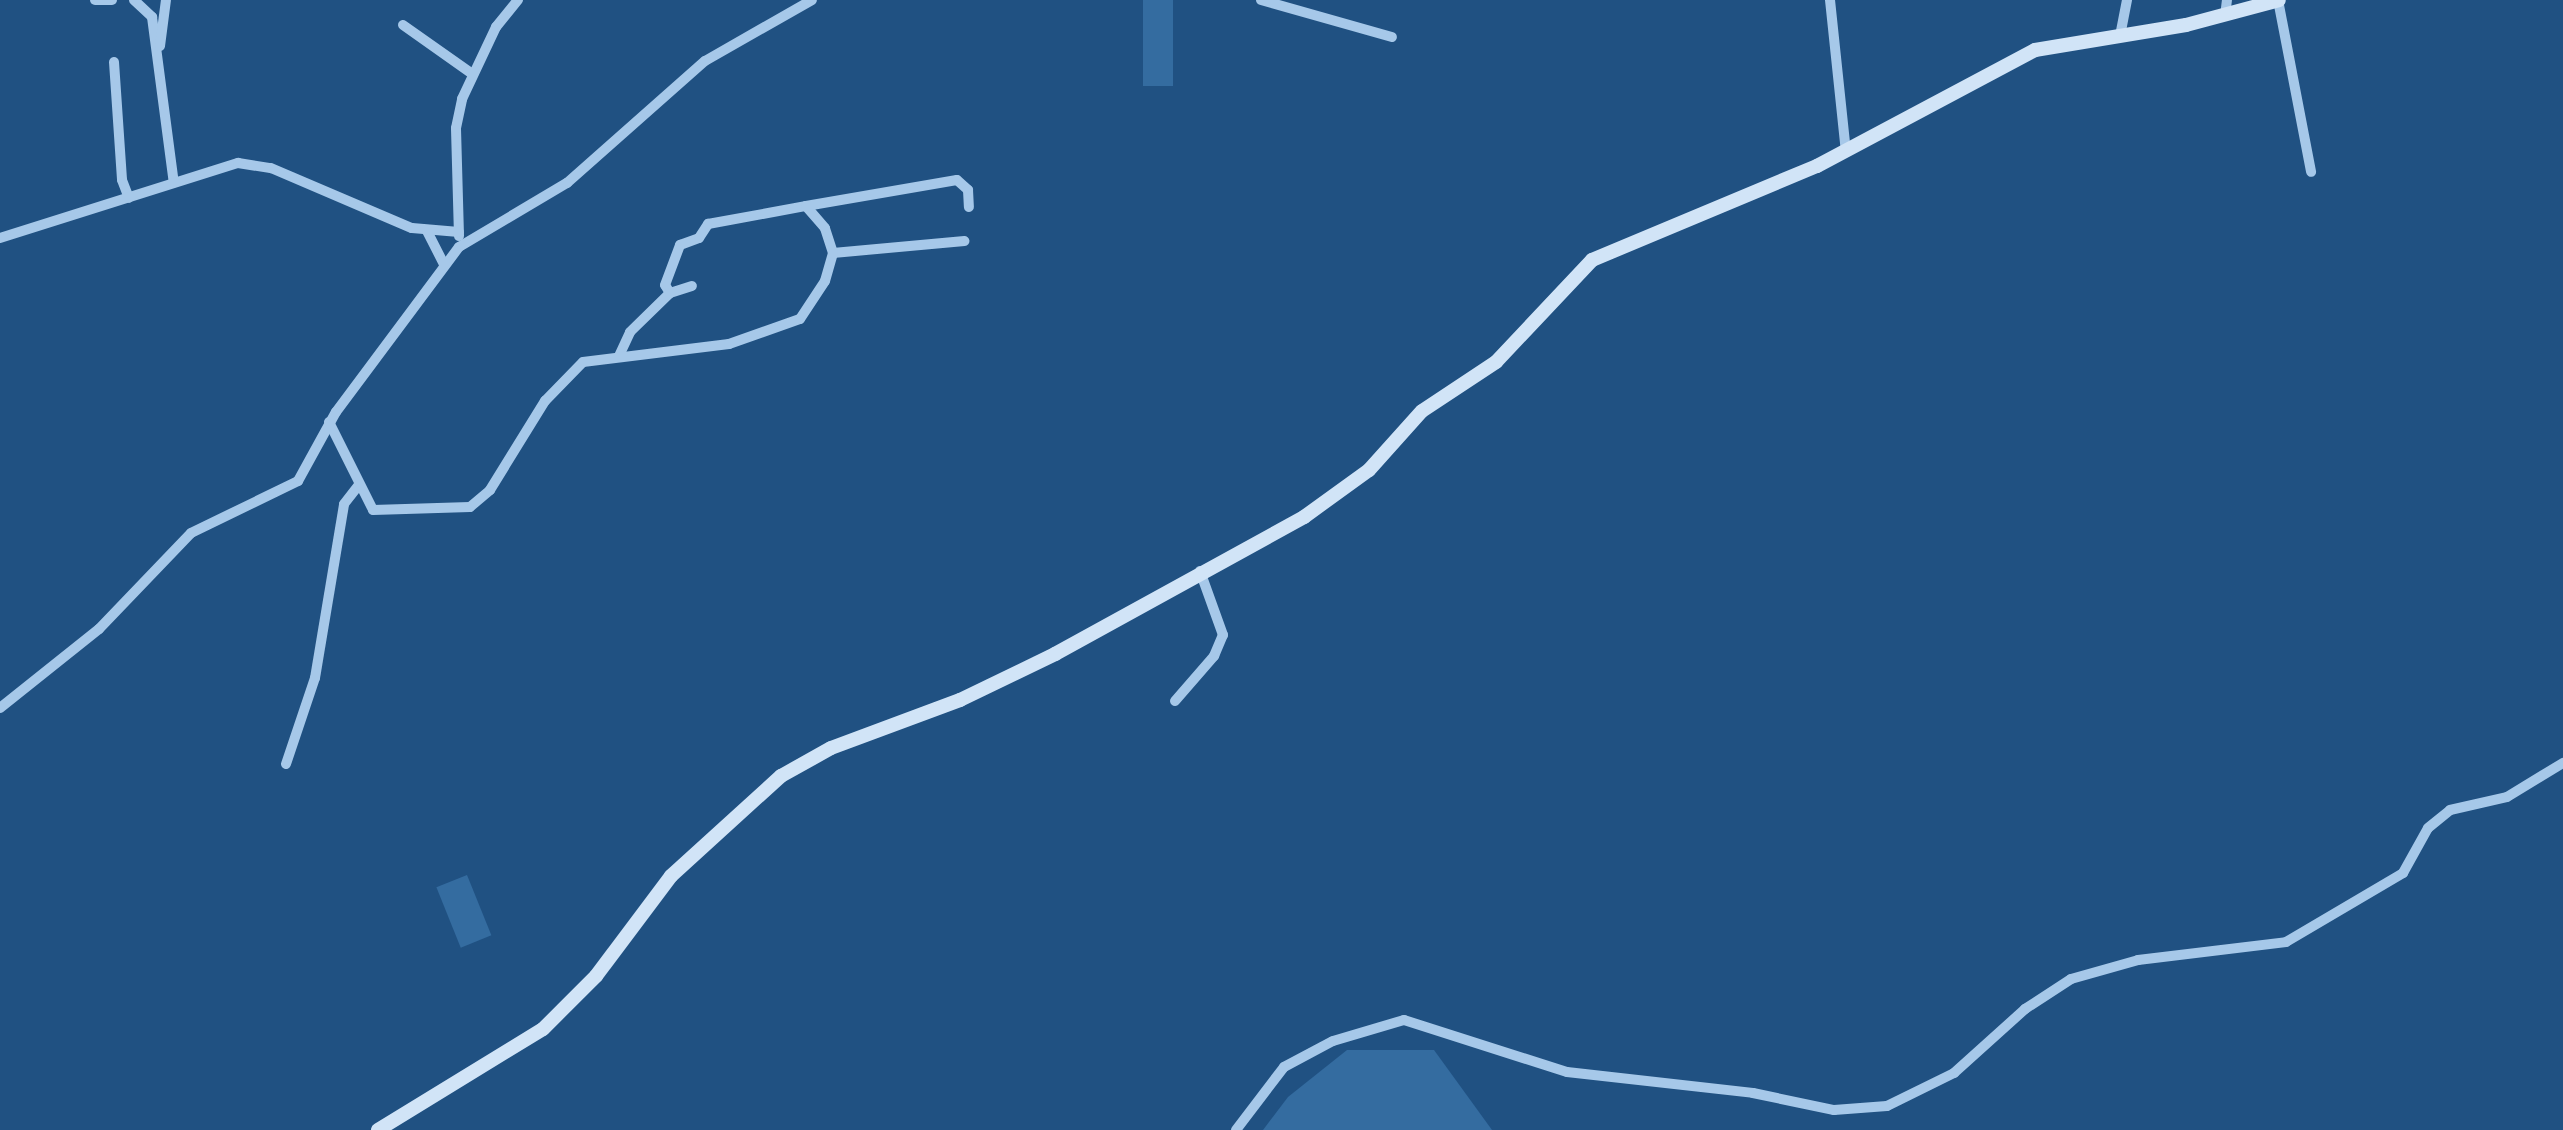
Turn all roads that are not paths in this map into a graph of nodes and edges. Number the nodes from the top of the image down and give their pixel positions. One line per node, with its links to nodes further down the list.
1 (95, 0): 2 (street)
2 (112, 0)
3 (134, 0): 16 (street)
4 (166, 0): 16 (street)
5 (518, 0): 18 (street)
6 (812, 0): 29 (street)
7 (1261, 0): 15 (street)
8 (1830, 0): 19 (street)
9 (2127, 0): 14 (street)
10 (2227, 0): 12 (street)
11 (2278, 0): 12 (street); 20 (street)
12 (2225, 16): 14 (street)
13 (403, 25): 18 (street)
14 (2120, 36): 19 (street)
15 (1392, 37)
16 (159, 52): 21 (street)
17 (114, 62): 22 (street)
18 (471, 72): 26 (street)
19 (1846, 151): 37 (street)
20 (2311, 172)
21 (174, 183): 22 (street); 25 (street)
22 (129, 198): 27 (street)
23 (806, 206): 24 (street); 30 (street); 33 (street)
24 (969, 207)
25 (427, 231): 26 (street); 31 (street)
26 (459, 232): 29 (street)
27 (0, 238)
28 (964, 241): 30 (street)
29 (459, 248): 31 (street)
30 (833, 253): 34 (street)
31 (444, 264): 35 (street)
32 (692, 286): 33 (street)
33 (670, 293): 34 (street)
34 (619, 356): 36 (street)
35 (329, 422): 36 (street); 39 (street)
36 (358, 486): 40 (street)
37 (1200, 570): 38 (street); 42 (street)
38 (1175, 701)
39 (0, 708)
40 (286, 764)
41 (2563, 764): 43 (street)
42 (378, 1130)
43 (1236, 1130)

